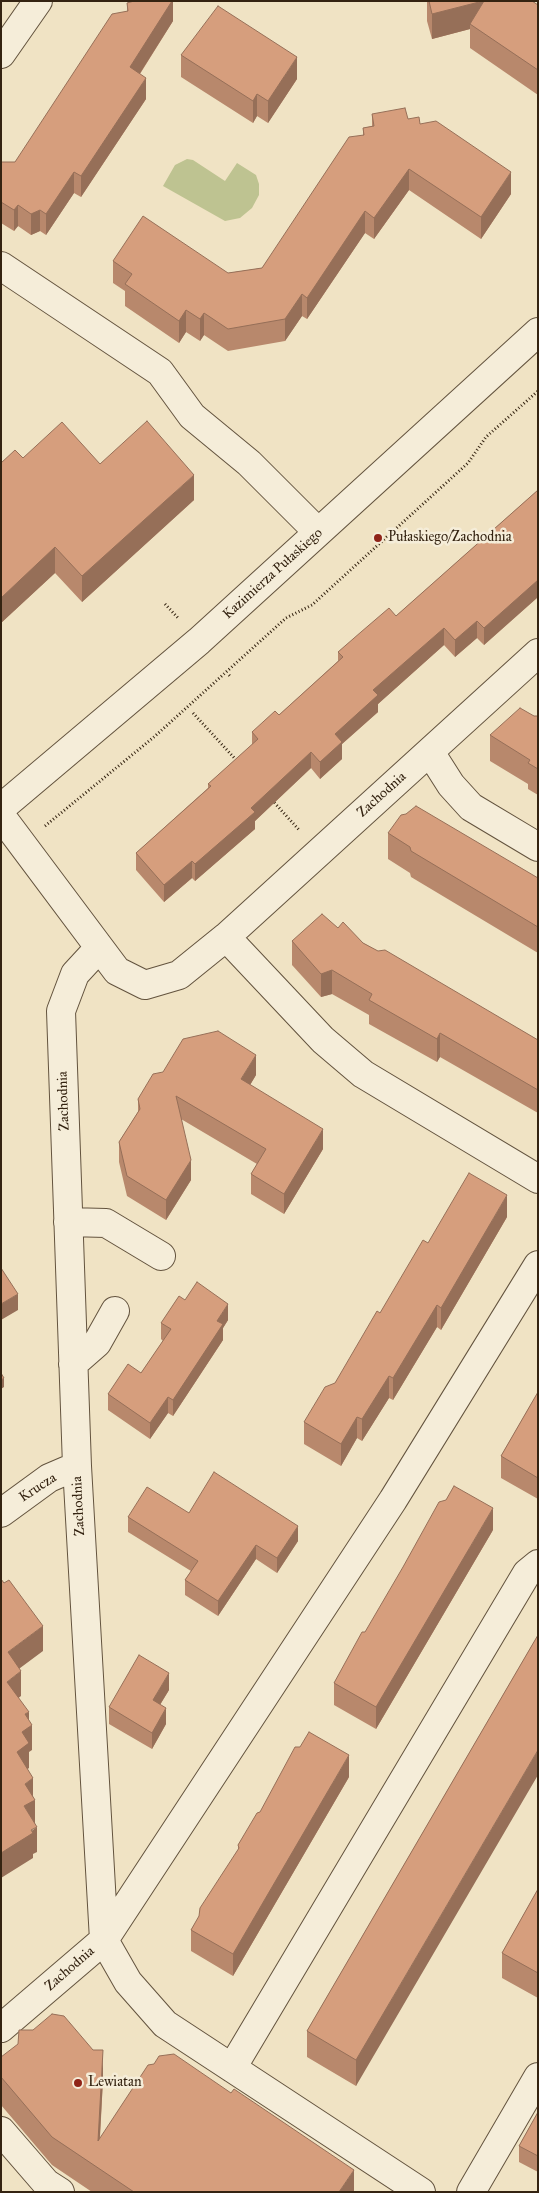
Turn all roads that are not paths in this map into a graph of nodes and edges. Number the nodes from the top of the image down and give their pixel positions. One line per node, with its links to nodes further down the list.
1 (38, 1): 2 (street)
2 (1, 54)
3 (1, 266): 5 (street)
4 (538, 332): 5 (street, Kazimierza Pułaskiego)
5 (318, 532): 8 (street, Kazimierza Pułaskiego)
6 (538, 653): 7 (street, Zachodnia)
7 (430, 752): 10 (street); 11 (street, Zachodnia)
8 (1, 808)
9 (1, 816): 12 (street, Zachodnia)
10 (538, 847)
11 (226, 937): 12 (street, Zachodnia); 13 (street)
12 (99, 948): 14 (street, Zachodnia)
13 (538, 1179)
14 (68, 1222): 15 (street); 18 (street, Zachodnia)
15 (161, 1256)
16 (538, 1265): 22 (street)
17 (115, 1311): 18 (street)
18 (73, 1364): 19 (street, Zachodnia)
19 (77, 1466): 20 (street, Krucza); 22 (street, Zachodnia)
20 (1, 1513)
21 (538, 1564): 24 (street)
22 (104, 1940): 23 (street, Zachodnia); 24 (street)
23 (1, 2028)
24 (232, 2068): 27 (street)
25 (538, 2077): 30 (street)
26 (1, 2131): 28 (street)
27 (394, 2184): 29 (street)
28 (60, 2192)
29 (421, 2192)
30 (471, 2192)

